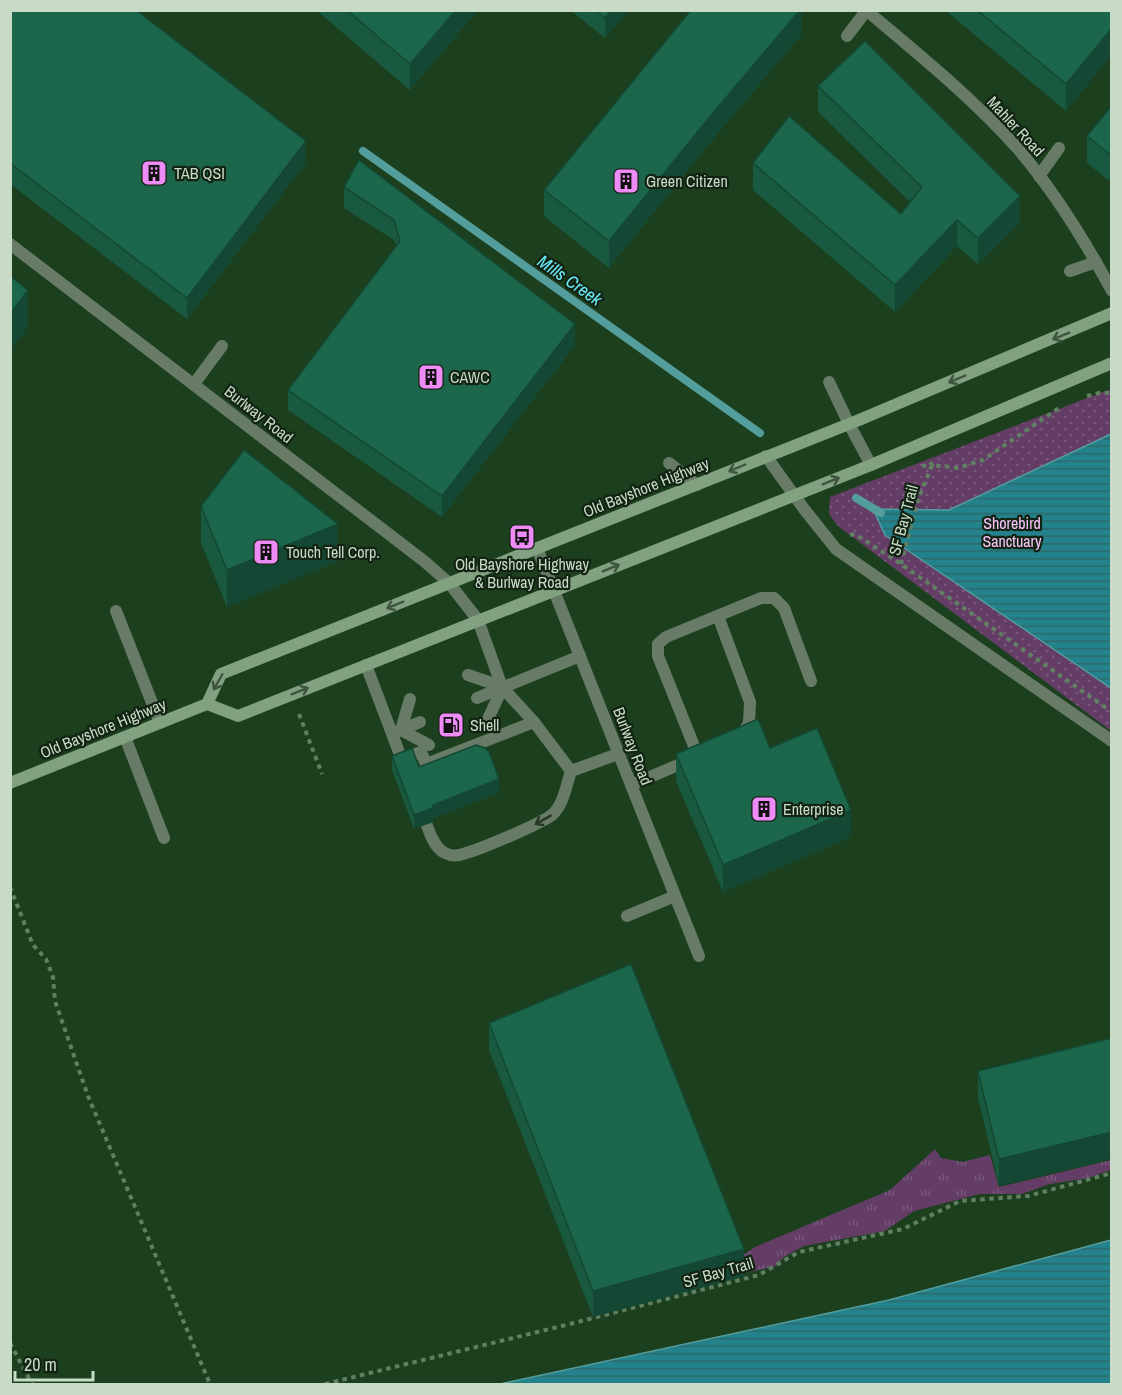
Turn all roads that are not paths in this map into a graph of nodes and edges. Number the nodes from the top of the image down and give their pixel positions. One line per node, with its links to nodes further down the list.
1 (866, 11): 2 (street); 4 (street, Mahler Road)
2 (847, 36)
3 (1059, 148): 4 (street)
4 (1039, 176): 6 (street, Mahler Road)
5 (10, 244): 13 (street, Burlway Road)
6 (1096, 262): 7 (street); 8 (street, Mahler Road)
7 (1070, 271)
8 (1112, 291)
9 (1112, 313): 14 (main road, Old Bayshore Highway, one-way to 14)
10 (222, 346): 13 (street)
11 (1112, 363): 17 (main road)
12 (829, 382): 14 (street)
13 (194, 384): 21 (street, Burlway Road)
14 (849, 424): 15 (main road, Old Bayshore Highway); 17 (street)
15 (766, 456): 18 (main road, Old Bayshore Highway, one-way to 18); 19 (street)
16 (669, 463): 18 (street)
17 (871, 465): 19 (main road, one-way to 17)
18 (697, 485): 20 (main road, Old Bayshore Highway)
19 (794, 495): 22 (main road, one-way to 19); 40 (street)
20 (537, 548): 21 (main road, Old Bayshore Highway); 22 (street, Burlway Road)
21 (449, 583): 25 (street, Burlway Road); 33 (main road, Old Bayshore Highway, one-way to 33)
22 (554, 591): 25 (main road); 26 (street, Burlway Road)
23 (116, 611): 37 (street)
24 (718, 616): 29 (street); 41 (street); 46 (street)
25 (478, 620): 27 (main road); 30 (street, Burlway Road)
26 (580, 656): 30 (street); 43 (street, Burlway Road)
27 (366, 665): 33 (main road, one-way to 27); 38 (street)
28 (468, 675): 30 (street)
29 (811, 681)
30 (503, 687): 31 (street); 34 (street); 36 (street)
31 (477, 698)
32 (410, 699): 38 (street)
33 (207, 704): 37 (main road, Old Bayshore Highway)
34 (487, 721)
35 (420, 722): 38 (street)
36 (534, 722): 38 (street); 44 (street)
37 (160, 723): 39 (main road, Old Bayshore Highway)
38 (397, 732): 42 (street)
39 (125, 737): 45 (main road, Old Bayshore Highway); 48 (street)
40 (1112, 741)
41 (727, 744)
42 (429, 745)
43 (618, 754): 44 (street); 46 (street, Burlway Road)
44 (571, 771): 47 (street, one-way to 47)
45 (10, 783)
46 (631, 785): 49 (street, Burlway Road)
47 (418, 802)
48 (164, 838)
49 (675, 896): 50 (street); 51 (street, Burlway Road)
50 (627, 916)
51 (699, 957)

